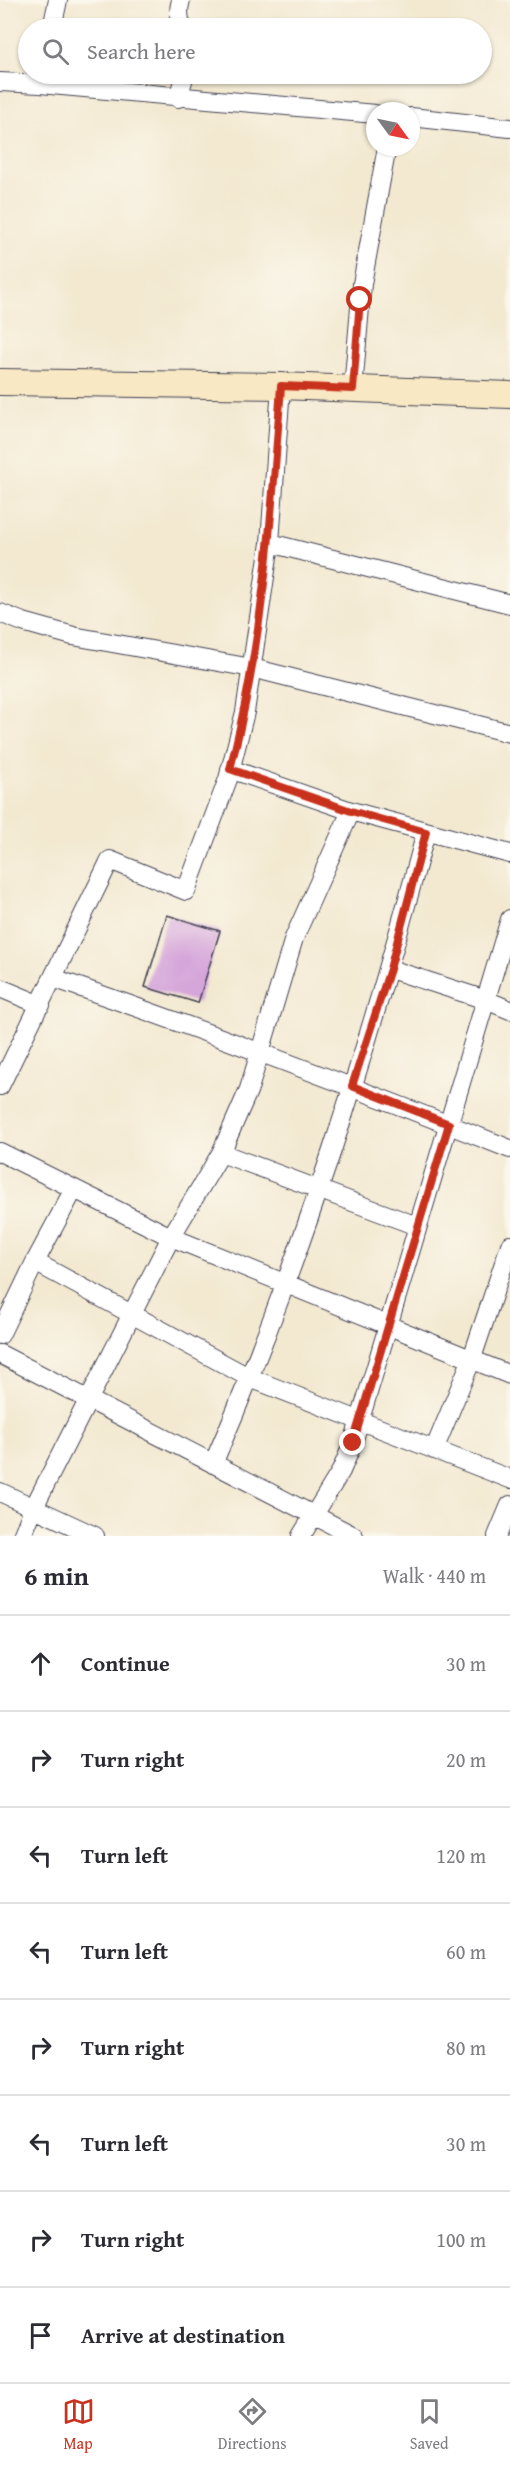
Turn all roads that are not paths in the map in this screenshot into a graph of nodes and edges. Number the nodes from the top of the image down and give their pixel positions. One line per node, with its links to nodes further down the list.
1 (58, 0): 3 (street)
2 (181, 0): 4 (street)
3 (54, 18)
4 (180, 18)
5 (18, 81): 6 (street)
6 (0, 82)
7 (77, 84): 9 (street)
8 (182, 84): 9 (street)
9 (178, 98): 10 (street)
10 (366, 113)
11 (420, 118): 12 (street)
12 (510, 128)
13 (385, 156): 16 (street)
14 (0, 382): 15 (main road)
15 (281, 386): 16 (main road); 18 (street)
16 (353, 389): 17 (main road)
17 (510, 395)
18 (270, 543): 19 (street); 21 (street)
19 (510, 604)
20 (0, 613): 21 (street)
21 (252, 668): 22 (street); 23 (street)
22 (510, 733)
23 (230, 769): 24 (street); 29 (street)
24 (351, 811): 25 (street); 34 (street)
25 (426, 832): 26 (street); 28 (street)
26 (510, 854)
27 (510, 919): 31 (street)
28 (390, 969): 31 (street); 36 (street)
29 (54, 978): 32 (street); 34 (street)
30 (0, 988): 32 (street)
31 (486, 1000): 33 (street); 37 (street)
32 (41, 1005): 35 (street)
33 (510, 1010)
34 (260, 1053): 36 (street); 40 (street)
35 (0, 1086)
36 (352, 1086): 37 (street); 42 (street)
37 (449, 1124): 38 (street); 43 (street)
38 (510, 1149)
39 (0, 1152): 41 (street)
40 (221, 1153): 42 (street); 44 (street)
41 (74, 1189): 44 (street); 46 (street)
42 (318, 1189): 43 (street); 47 (street)
43 (417, 1226): 49 (street)
44 (171, 1237): 47 (street); 48 (street)
45 (510, 1245): 52 (street)
46 (35, 1262): 48 (street); 50 (street)
47 (286, 1284): 49 (street); 54 (street)
48 (133, 1315): 54 (street); 55 (street)
49 (388, 1325): 52 (street); 56 (street)
50 (0, 1335)
51 (0, 1354): 55 (street)
52 (471, 1361): 53 (street); 57 (street)
53 (510, 1375)
54 (250, 1378): 56 (street); 58 (street)
55 (88, 1399): 58 (street); 62 (street)
56 (359, 1421): 57 (street); 63 (street)
57 (434, 1450): 59 (street)
58 (213, 1464): 63 (street)
59 (510, 1479)
60 (0, 1492): 62 (street)
61 (510, 1505): 68 (street)
62 (34, 1507): 64 (street); 65 (street)
63 (314, 1516): 66 (street); 67 (street)
64 (22, 1536)
65 (95, 1536)
66 (301, 1536)
67 (354, 1536)
68 (497, 1536)

